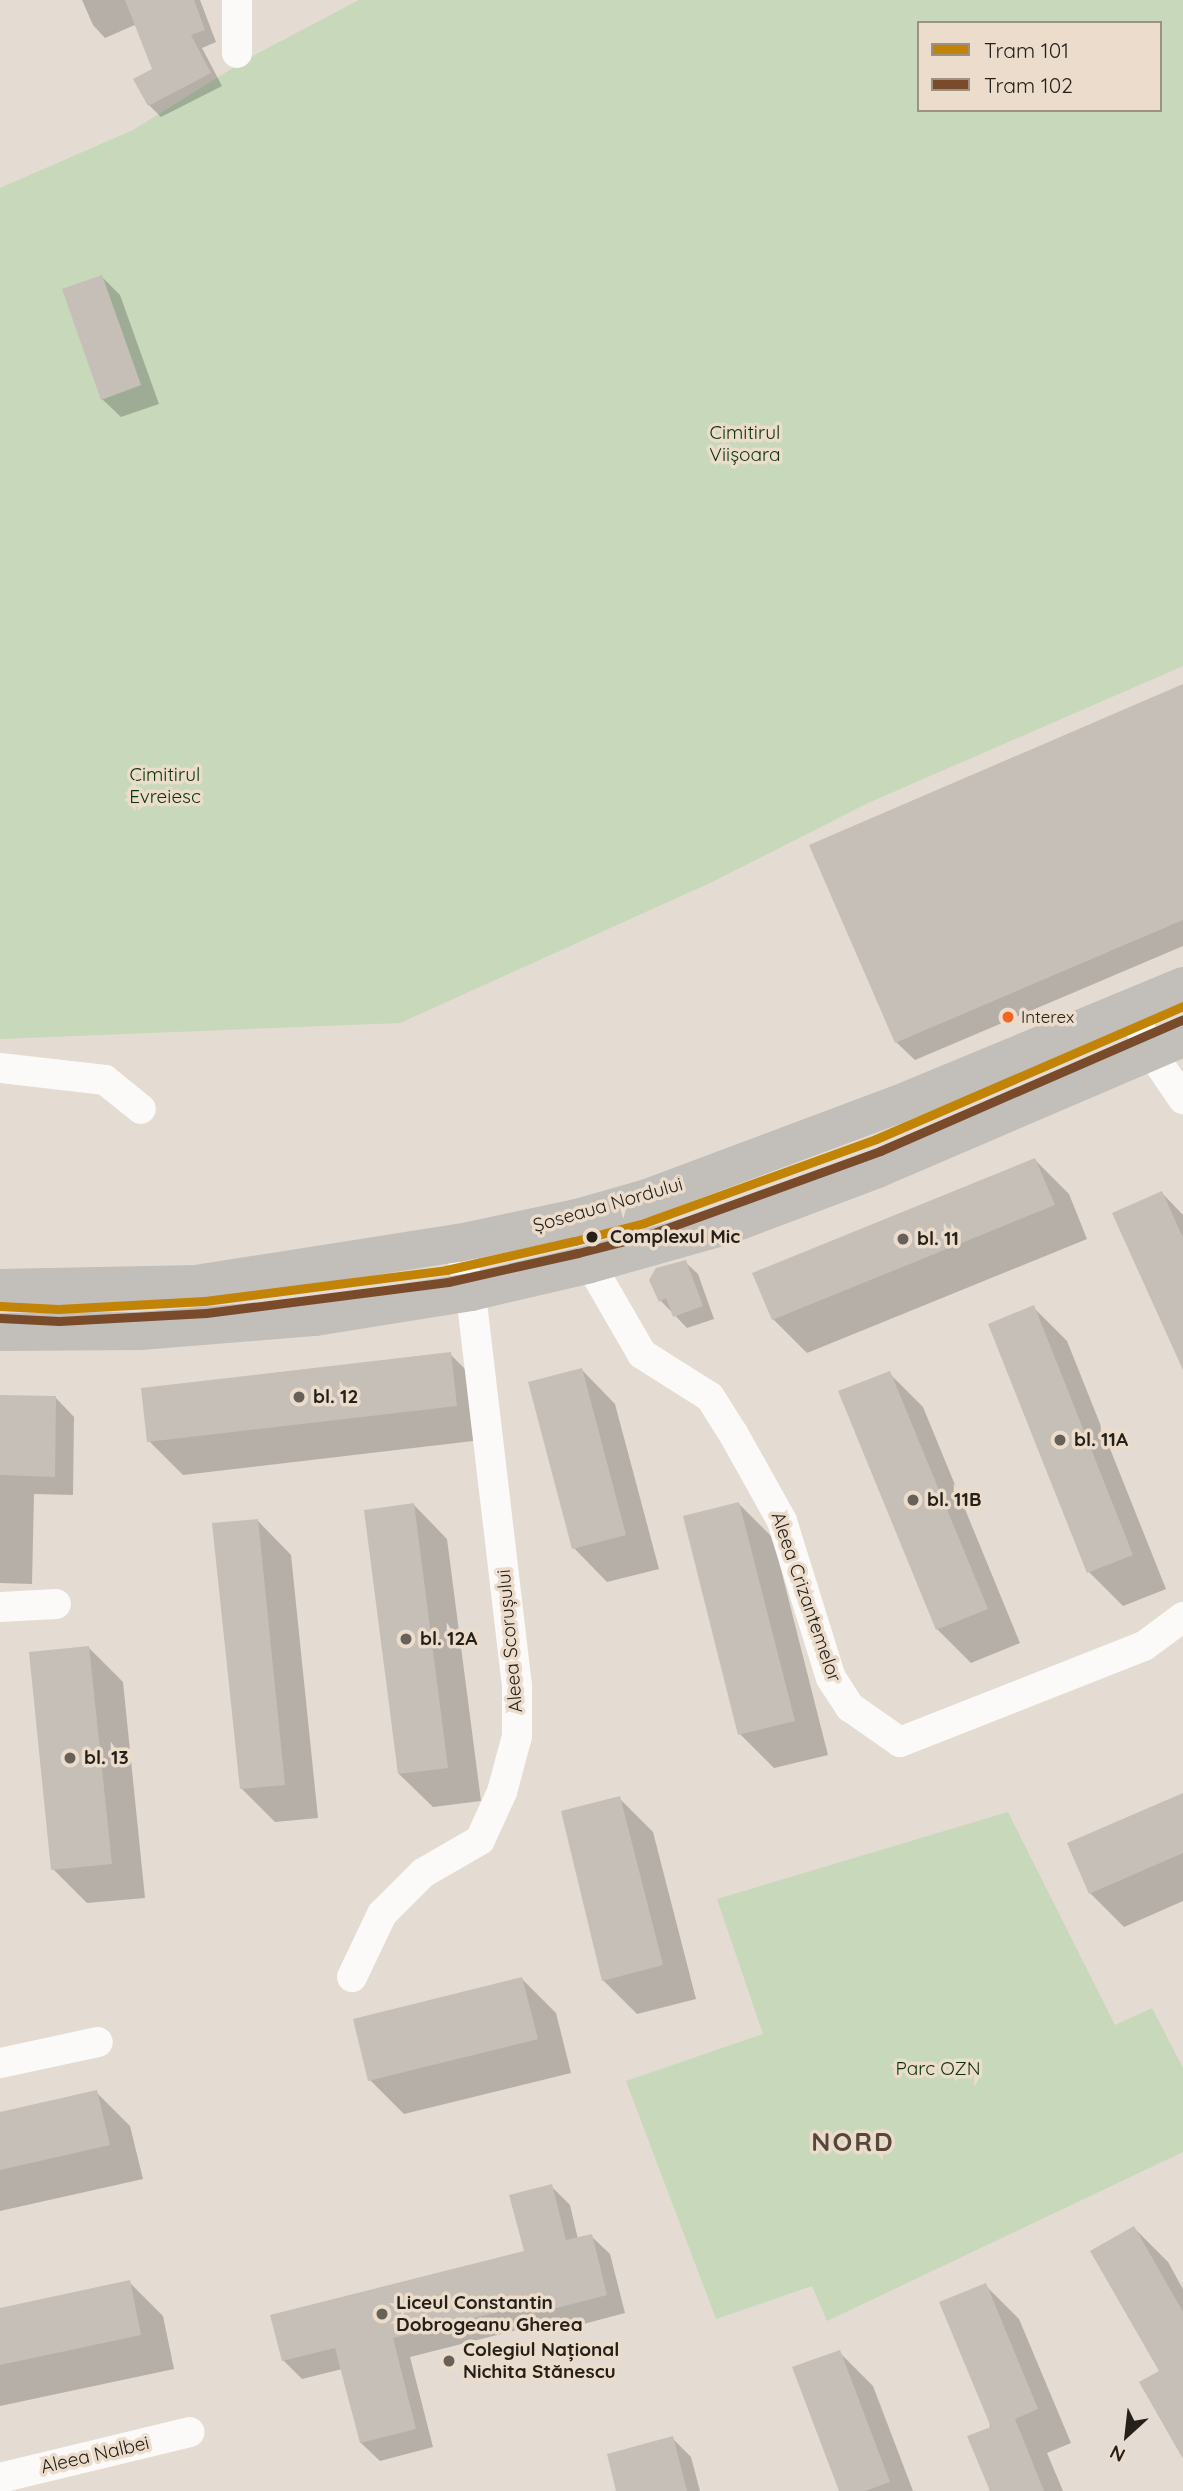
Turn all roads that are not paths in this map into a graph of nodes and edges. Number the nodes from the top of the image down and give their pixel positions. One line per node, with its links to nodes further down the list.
1 (237, 0): 2 (street)
2 (237, 53)
3 (1183, 986): 4 (main road, Șoseaua Nordului)
4 (1130, 1007): 5 (street); 9 (main road, Șoseaua Nordului)
5 (1167, 1045): 7 (street); 10 (main road)
6 (0, 1068): 8 (street)
7 (1183, 1098)
8 (141, 1109)
9 (459, 1243): 11 (main road, Șoseaua Nordului); 12 (street, Aleea Scorușului)
10 (590, 1264): 12 (main road); 16 (street, Aleea Crizantemelor)
11 (0, 1288)
12 (471, 1292): 13 (main road); 17 (street, Aleea Scorușului)
13 (0, 1332)
14 (56, 1604): 15 (street)
15 (0, 1607)
16 (1183, 1617)
17 (352, 1977)
18 (98, 2042): 19 (street)
19 (0, 2063)
20 (190, 2432): 21 (street, Aleea Nalbei)
21 (0, 2478)

